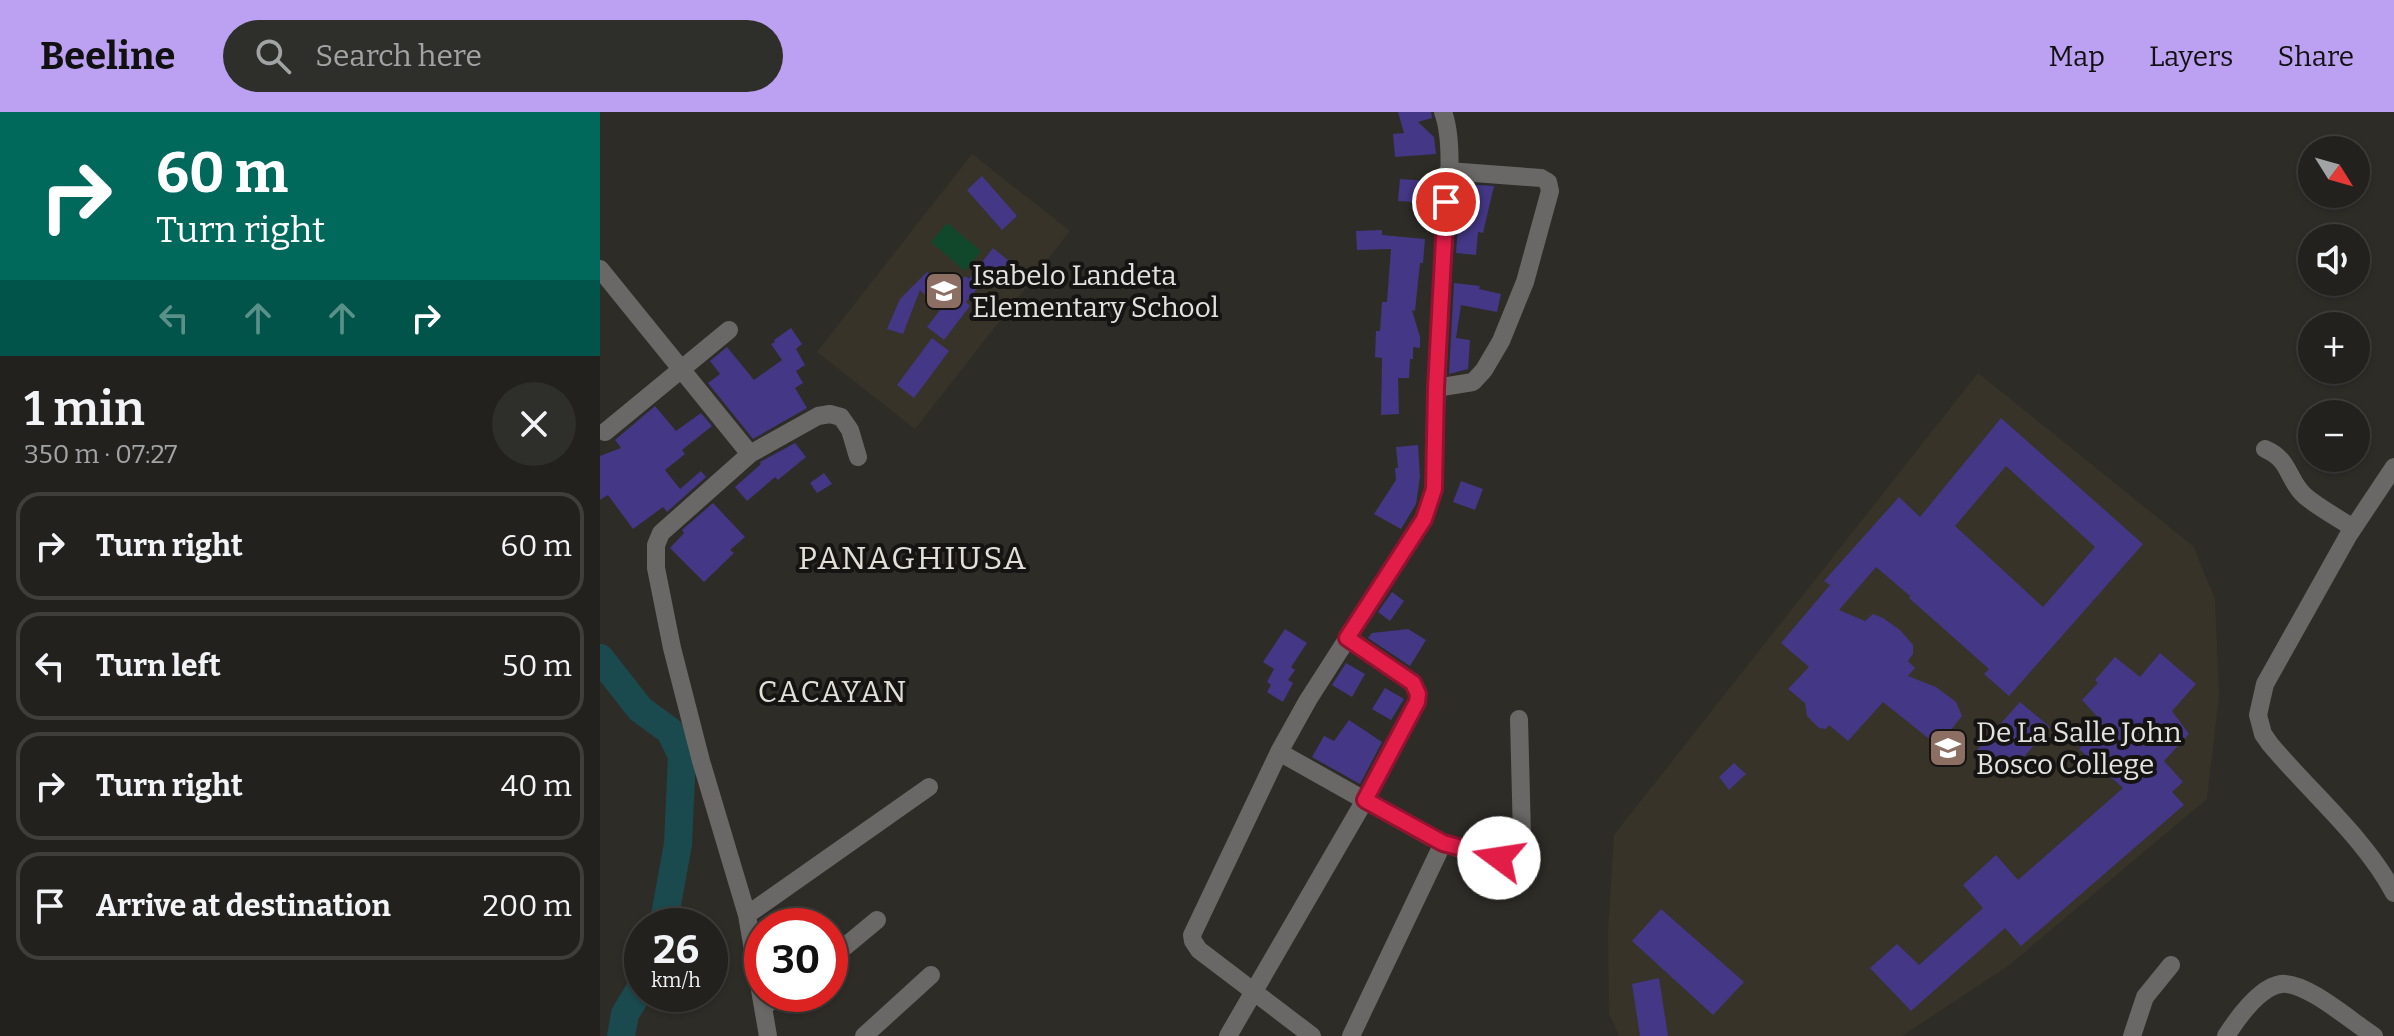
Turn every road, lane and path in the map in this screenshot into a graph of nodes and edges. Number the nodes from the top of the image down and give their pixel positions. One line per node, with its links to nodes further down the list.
1 (1443, 112): 2 (street)
2 (1448, 171): 6 (street); 6 (street)
3 (600, 269): 5 (street)
4 (729, 330): 5 (street)
5 (682, 368): 7 (street); 9 (street)
6 (1436, 388): 13 (street)
7 (605, 432)
8 (2265, 449): 12 (street)
9 (750, 454): 10 (street); 20 (street)
10 (858, 457)
11 (2394, 467): 12 (street)
12 (2353, 528): 19 (street)
13 (1347, 638): 15 (street); 17 (street)
14 (1519, 719): 18 (street)
15 (1279, 752): 17 (street); 26 (street)
16 (929, 787): 21 (street)
17 (1365, 800): 18 (street); 26 (street)
18 (1443, 843): 32 (street)
19 (2394, 893)
20 (745, 908)
21 (757, 908)
22 (877, 920): 23 (street)
23 (848, 944)
24 (2171, 965): 33 (street)
25 (931, 975): 29 (street)
26 (1254, 991): 30 (street); 31 (street)
27 (764, 1012): 28 (street)
28 (768, 1036)
29 (864, 1036)
30 (1228, 1036)
31 (1312, 1036)
32 (1351, 1036)
33 (2132, 1036)
34 (2226, 1036): 35 (street)
35 (2374, 1036)

